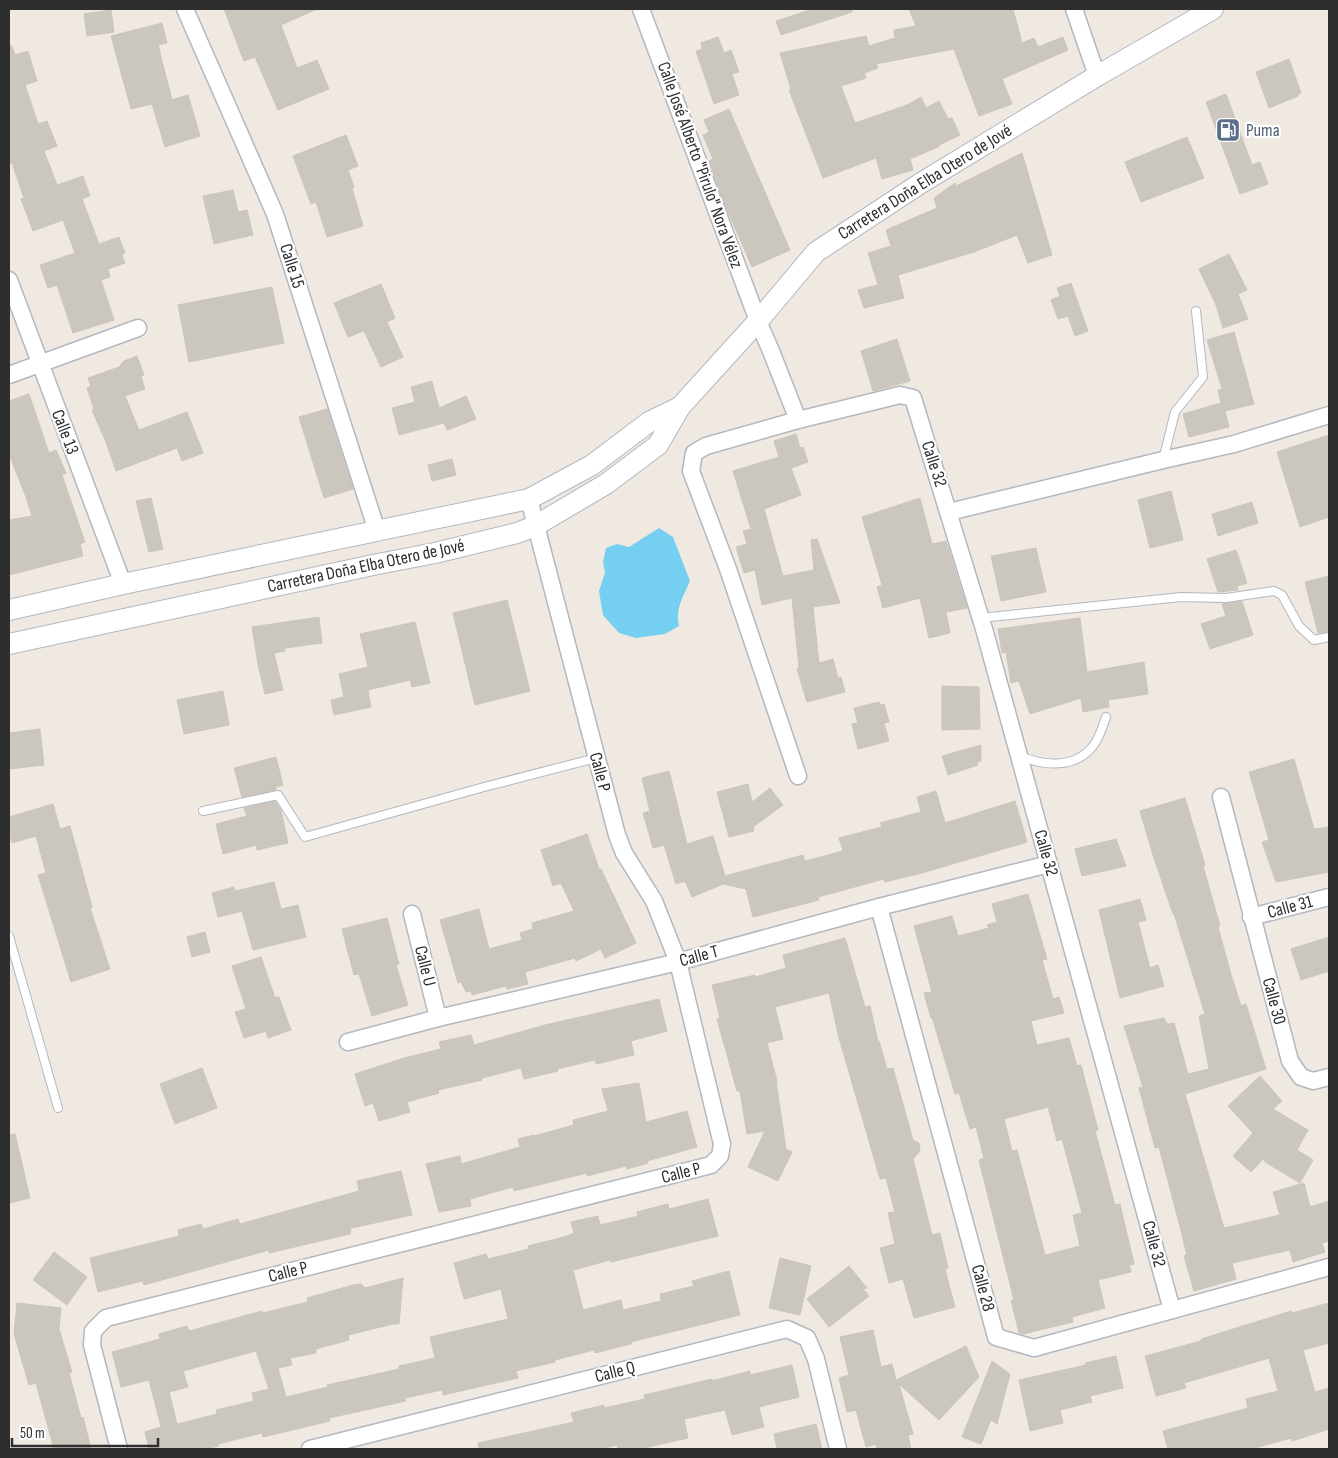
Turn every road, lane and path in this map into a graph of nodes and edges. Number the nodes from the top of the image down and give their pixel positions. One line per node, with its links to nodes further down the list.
1 (185, 9): 19 (street, Calle 15)
2 (641, 9): 8 (street, Calle José Alberto "Pirulo" Nora Vélez)
3 (1074, 9): 5 (street)
4 (1213, 9): 5 (street, Carretera Doña Elba Otero de Jové)
5 (1097, 76): 8 (street, Carretera Doña Elba Otero de Jové)
6 (9, 280): 10 (street, Calle 13)
7 (1196, 311): 15 (lane)
8 (758, 321): 12 (street, Carretera Doña Elba Otero de Jové); 14 (street, Calle José Alberto "Pirulo" Nora Vélez)
9 (138, 328): 10 (street)
10 (40, 364): 11 (street); 20 (street, Calle 13)
11 (9, 375)
12 (680, 407): 16 (street, Carretera Doña Elba Otero de Jové); 18 (street, Carretera Doña Elba Otero de Jové)
13 (1329, 415): 15 (street)
14 (798, 420): 17 (street, Calle 32); 28 (street)
15 (1163, 460): 17 (street)
16 (529, 499): 18 (street, Calle P); 19 (street, Carretera Doña Elba Otero de Jové)
17 (949, 512): 22 (street, Calle 32)
18 (535, 526): 24 (street, Carretera Doña Elba Otero de Jové); 27 (street, Calle P)
19 (378, 532): 20 (street, Carretera Doña Elba Otero de Jové)
20 (123, 584): 21 (street, Carretera Doña Elba Otero de Jové)
21 (9, 610)
22 (981, 618): 23 (lane); 26 (street, Calle 32)
23 (1329, 637)
24 (9, 644)
25 (1106, 717): 26 (lane)
26 (1019, 755): 31 (street, Calle 32)
27 (596, 758): 30 (lane); 37 (street, Calle P)
28 (798, 776)
29 (1221, 797): 35 (street, Calle 30)
30 (203, 810)
31 (1049, 864): 33 (street, Calle T); 43 (street, Calle 32)
32 (1329, 897): 35 (street, Calle 31)
33 (879, 907): 37 (street, Calle T); 43 (street, Calle 28)
34 (412, 914): 38 (street, Calle U)
35 (1251, 917): 40 (street, Calle 30)
36 (9, 936): 41 (lane)
37 (678, 962): 38 (street, Calle T); 44 (street, Calle P)
38 (438, 1018): 39 (street, Calle T)
39 (348, 1042)
40 (1329, 1077)
41 (58, 1108)
42 (1329, 1268): 43 (street, Calle 28)
43 (1172, 1310)
44 (119, 1449)
45 (310, 1449): 46 (street, Calle Q)
46 (838, 1449)

